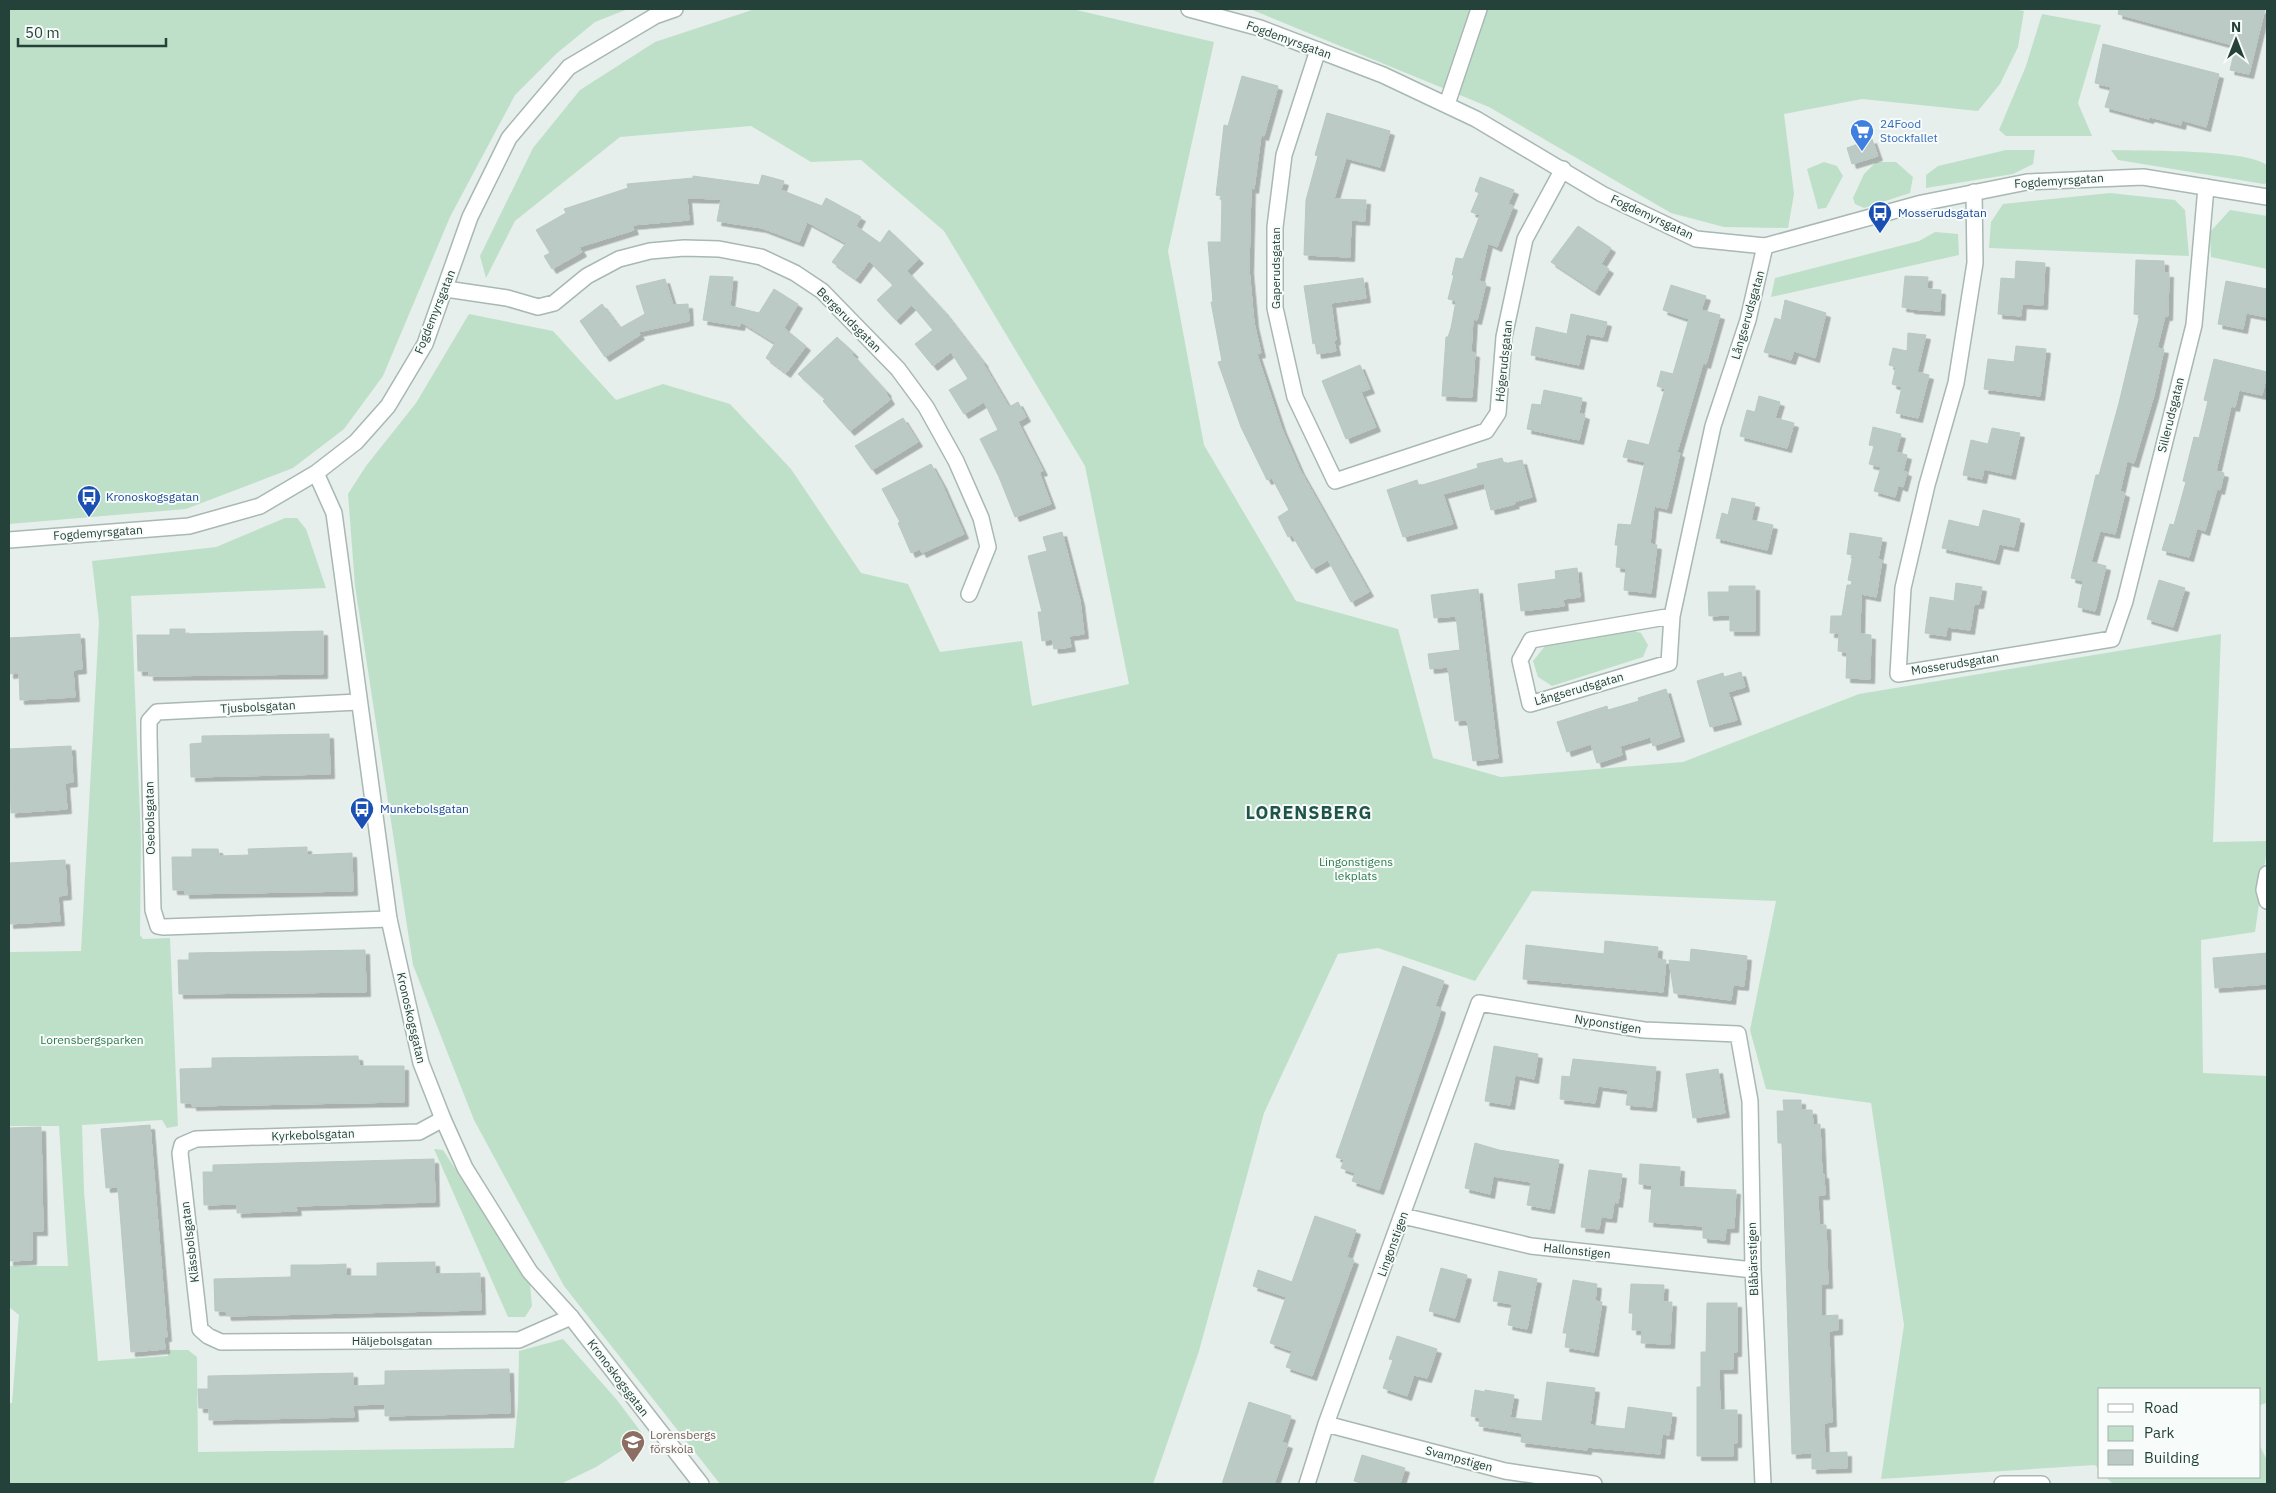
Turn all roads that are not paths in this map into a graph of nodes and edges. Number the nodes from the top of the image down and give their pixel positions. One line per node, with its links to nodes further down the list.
1 (676, 9): 11 (street, Fogdemyrsgatan)
2 (1189, 9): 4 (street, Fogdemyrsgatan)
3 (1479, 9): 5 (street)
4 (1318, 50): 5 (street, Fogdemyrsgatan); 13 (street, Gaperudsgatan)
5 (1447, 104): 6 (street, Fogdemyrsgatan)
6 (1563, 169): 10 (street, Fogdemyrsgatan); 13 (street, Högerudsgatan)
7 (2206, 187): 8 (street, Fogdemyrsgatan); 9 (street, Fogdemyrsgatan); 17 (street, Sillerudsgatan)
8 (1974, 192): 10 (street, Fogdemyrsgatan); 17 (street, Mosserudsgatan)
9 (2267, 196)
10 (1765, 246): 16 (street, Långserudsgatan)
11 (446, 289): 12 (street, Fogdemyrsgatan); 15 (street, Bergerudsgatan)
12 (316, 473): 14 (street, Fogdemyrsgatan); 18 (street, Kronoskogsgatan)
13 (1335, 481)
14 (9, 540)
15 (969, 594)
16 (1672, 616): 16 (street, Långserudsgatan)
17 (2112, 639)
18 (358, 702): 19 (street, Tjusbolsgatan); 22 (street, Kronoskogsgatan)
19 (157, 712): 22 (street, Osebolsgatan)
20 (2267, 874): 21 (street)
21 (2267, 901)
22 (389, 920): 25 (street, Kronoskogsgatan)
23 (1479, 1003): 24 (street, Nyponstigen); 27 (street, Lingonstigen)
24 (1738, 1034): 28 (street, Blåbärsstigen)
25 (442, 1119): 26 (street, Kyrkebolsgatan); 29 (street, Kronoskogsgatan)
26 (182, 1145): 30 (street, Klässbolsgatan)
27 (1403, 1216): 28 (street, Hallonstigen); 31 (street, Lingonstigen)
28 (1753, 1270): 35 (street, Blåbärsstigen)
29 (572, 1317): 30 (street, Häljebolsgatan); 32 (street, Kronoskogsgatan)
30 (208, 1336)
31 (1326, 1424): 33 (street, Lingonstigen); 34 (street, Svampstigen)
32 (701, 1484)
33 (1308, 1484)
34 (1594, 1484)
35 (1763, 1484)
36 (2002, 1484): 37 (street)
37 (2042, 1484)

